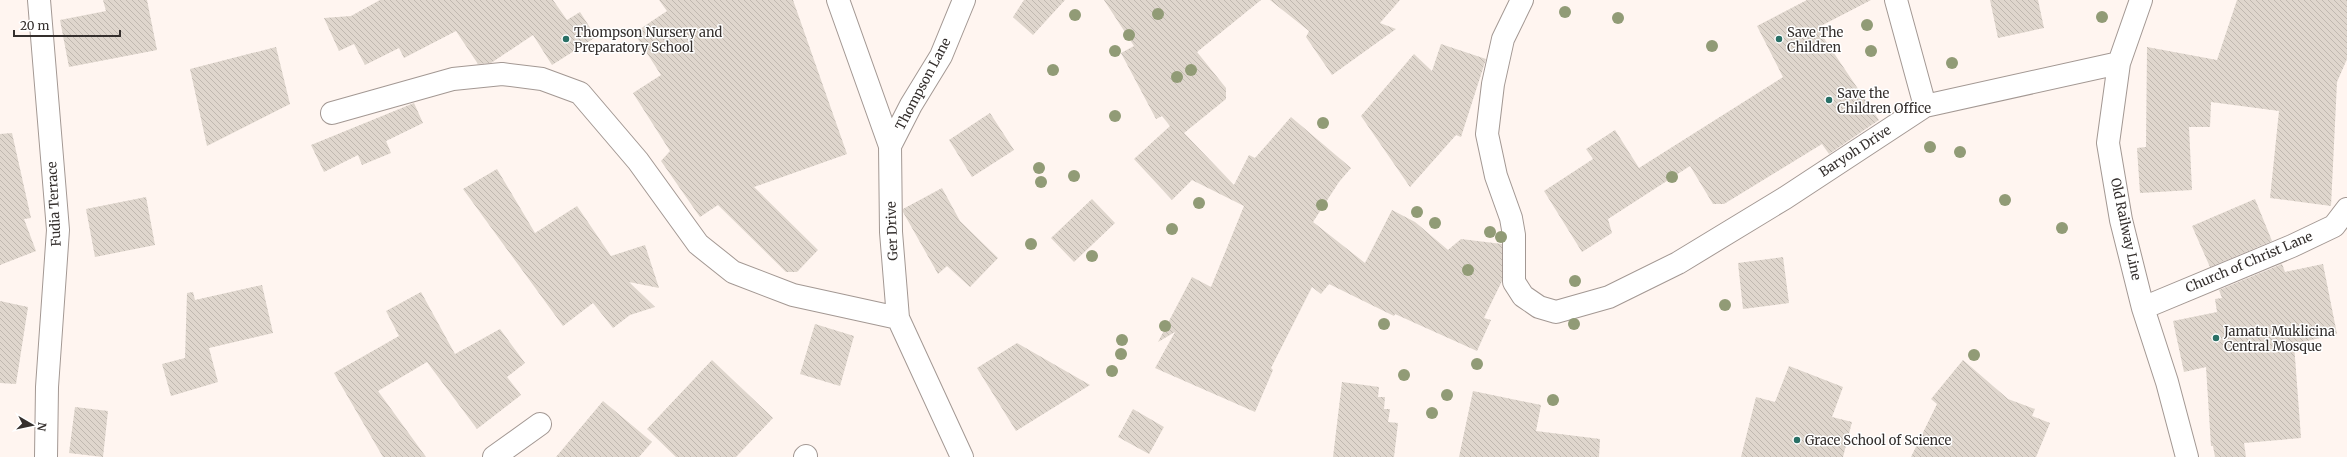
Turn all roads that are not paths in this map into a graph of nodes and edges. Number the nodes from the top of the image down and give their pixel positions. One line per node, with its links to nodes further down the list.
1 (39, 0): 15 (street, Fudia Terrace)
2 (838, 0): 10 (street, Ger Drive)
3 (964, 0): 10 (street, Thompson Lane)
4 (1522, 0): 8 (street, Baryoh Drive)
5 (1896, 0): 8 (street)
6 (2142, 0): 7 (street, Old Railway Line)
7 (2119, 63): 8 (street, Baryoh Drive); 12 (street, Old Railway Line)
8 (1925, 106)
9 (332, 113): 13 (street)
10 (890, 146): 13 (street, Ger Drive)
11 (2347, 209): 12 (street, Church of Christ Lane)
12 (2143, 308): 18 (street, Old Railway Line)
13 (898, 318): 17 (street, Ger Drive)
14 (540, 424): 16 (street)
15 (46, 457)
16 (494, 457)
17 (962, 457)
18 (2187, 457)

